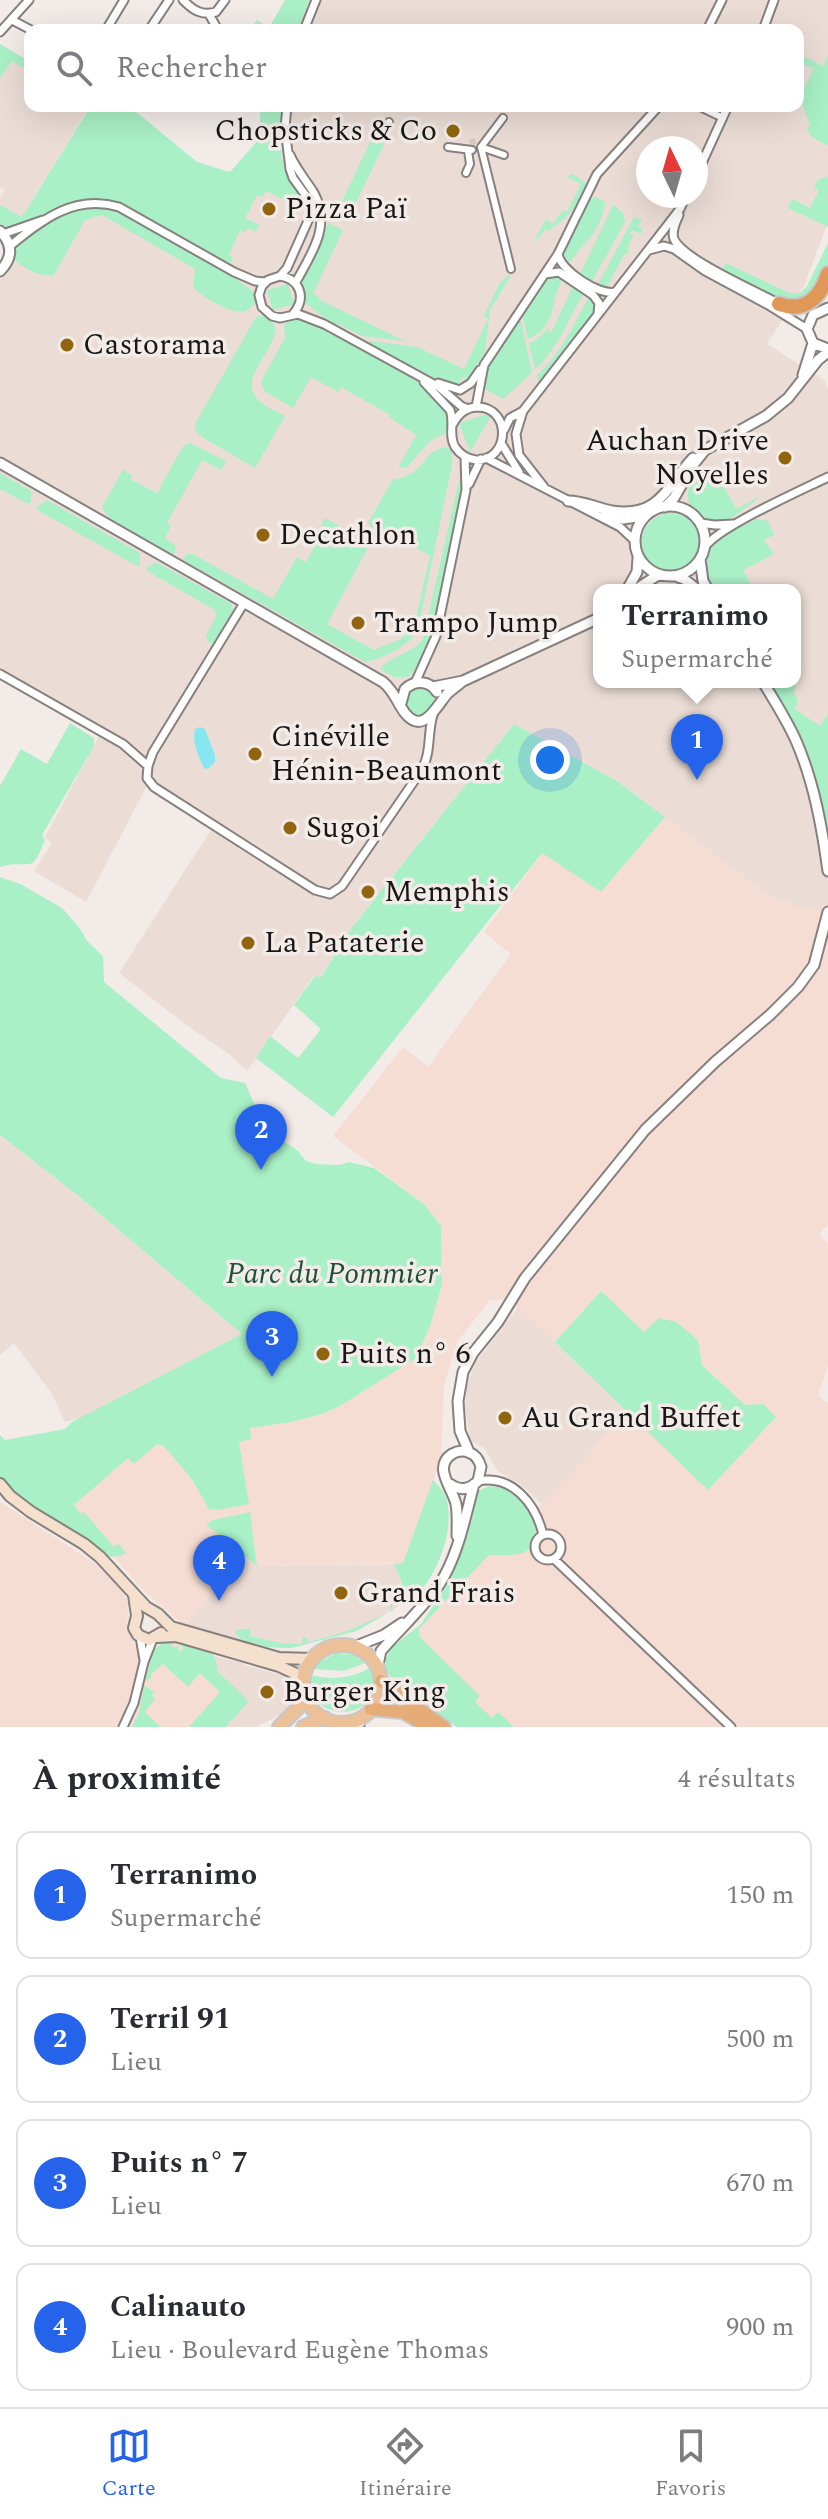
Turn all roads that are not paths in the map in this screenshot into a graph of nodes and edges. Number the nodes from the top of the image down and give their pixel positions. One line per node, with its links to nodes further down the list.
1 (29, 0): 10 (street)
2 (124, 0): 11 (street)
3 (169, 0): 12 (street)
4 (183, 0): 9 (street)
5 (225, 0): 9 (street)
6 (316, 0): 14 (street)
7 (722, 0): 15 (street)
8 (774, 0): 16 (street)
9 (209, 14): 13 (street)
10 (12, 20): 17 (street); 18 (street)
11 (110, 24)
12 (153, 24)
13 (215, 24)
14 (306, 24)
15 (710, 24)
16 (765, 24)
17 (24, 26)
18 (0, 32)
19 (286, 112): 27 (street)
20 (654, 112): 38 (street)
21 (710, 112): 24 (street)
22 (726, 112): 24 (street)
23 (503, 118): 29 (street)
24 (723, 118): 30 (street)
25 (389, 122): 26 (street)
26 (383, 134)
27 (286, 146): 44 (street); 46 (street)
28 (448, 147): 29 (street)
29 (475, 149): 31 (street); 32 (street); 39 (street)
30 (708, 150)
31 (504, 155)
32 (466, 173)
33 (680, 209): 37 (street); 51 (street)
34 (52, 216): 35 (street); 36 (street); 41 (street)
35 (2, 233): 36 (street)
36 (10, 246): 40 (street)
37 (647, 252): 47 (street); 56 (street)
38 (558, 254): 43 (street); 47 (street)
39 (511, 269)
40 (0, 271)
41 (234, 272): 45 (street); 49 (street)
42 (828, 274): 51 (highway)
43 (544, 275): 54 (street); 59 (street)
44 (280, 276): 45 (street); 46 (street)
45 (265, 282): 49 (street)
46 (296, 282): 50 (street)
47 (617, 291): 54 (street)
48 (828, 293): 52 (highway)
49 (259, 295): 53 (street)
50 (301, 302): 53 (street); 55 (street)
51 (779, 304): 52 (street)
52 (821, 311): 56 (street)
53 (293, 314): 55 (street)
54 (597, 315): 63 (street)
55 (324, 324): 60 (street)
56 (807, 329): 57 (street)
57 (813, 343): 58 (street); 61 (street)
58 (828, 351): 61 (street)
59 (484, 365): 60 (street); 62 (street)
60 (416, 376): 62 (street); 64 (street)
61 (799, 386): 67 (street)
62 (472, 408): 64 (street); 65 (street)
63 (523, 411): 65 (street); 74 (street)
64 (453, 424): 68 (street)
65 (503, 432): 66 (street)
66 (501, 443): 69 (street); 71 (street)
67 (705, 450): 73 (street); 76 (street)
68 (465, 457): 69 (street); 75 (street)
69 (484, 459): 71 (street); 75 (street)
70 (0, 463): 93 (street)
71 (520, 474): 74 (street)
72 (828, 477): 82 (street)
73 (684, 481): 77 (street); 79 (street)
74 (544, 487): 76 (street)
75 (466, 490): 95 (street)
76 (568, 501): 78 (street)
77 (665, 507): 79 (street); 80 (street)
78 (589, 511): 80 (street); 83 (street)
79 (688, 511): 81 (street)
80 (645, 517): 83 (street)
81 (700, 523): 82 (street); 84 (street)
82 (739, 523): 84 (street)
83 (635, 541): 85 (street)
84 (705, 547): 86 (street)
85 (637, 555): 87 (street); 89 (street)
86 (700, 559): 88 (street); 92 (street)
87 (658, 575): 88 (street); 90 (street)
88 (674, 576): 91 (street)
89 (630, 584)
90 (644, 584)
91 (690, 584)
92 (705, 584)
93 (244, 603): 98 (street); 107 (street)
94 (593, 621): 97 (street)
95 (425, 660): 99 (street); 100 (street)
96 (0, 674): 107 (street)
97 (463, 681): 100 (street); 103 (street)
98 (383, 682): 99 (street); 102 (street)
99 (412, 684): 100 (street); 102 (street)
100 (430, 685): 103 (street)
101 (766, 688): 108 (street)
102 (401, 703): 105 (street)
103 (439, 704): 104 (street)
104 (434, 714): 105 (street); 106 (street)
105 (416, 719): 106 (street)
106 (430, 738): 107 (street)
107 (148, 766)
108 (828, 871)
109 (827, 917): 110 (street)
110 (460, 1431): 111 (street); 112 (street)
111 (455, 1452): 112 (street); 117 (street)
112 (469, 1452): 113 (street)
113 (481, 1467): 114 (street); 115 (street)
114 (496, 1480): 115 (street); 118 (street)
115 (476, 1483): 117 (street); 119 (street)
116 (0, 1484): 121 (main road)
117 (450, 1484): 119 (street)
118 (543, 1535): 120 (street); 120 (street)
119 (457, 1542): 124 (street)
120 (554, 1559): 142 (street)
121 (133, 1594): 122 (main road); 123 (main road)
122 (151, 1611): 123 (main road); 125 (main road)
123 (137, 1616): 126 (main road)
124 (412, 1617): 128 (street); 131 (street)
125 (162, 1620): 127 (main road); 129 (main road)
126 (140, 1637): 127 (main road); 130 (street)
127 (155, 1638): 130 (street); 133 (main road)
128 (354, 1647): 129 (main road); 131 (main road)
129 (312, 1659): 133 (main road)
130 (144, 1662): 137 (street)
131 (375, 1663): 132 (main road)
132 (381, 1681): 134 (main road); 141 (highway)
133 (304, 1687): 135 (main road); 138 (main road)
134 (371, 1709): 136 (main road); 140 (highway)
135 (333, 1722): 136 (main road); 139 (main road)
136 (359, 1722)
137 (123, 1727)
138 (279, 1727)
139 (303, 1727)
140 (429, 1727)
141 (444, 1727)
142 (731, 1727)

